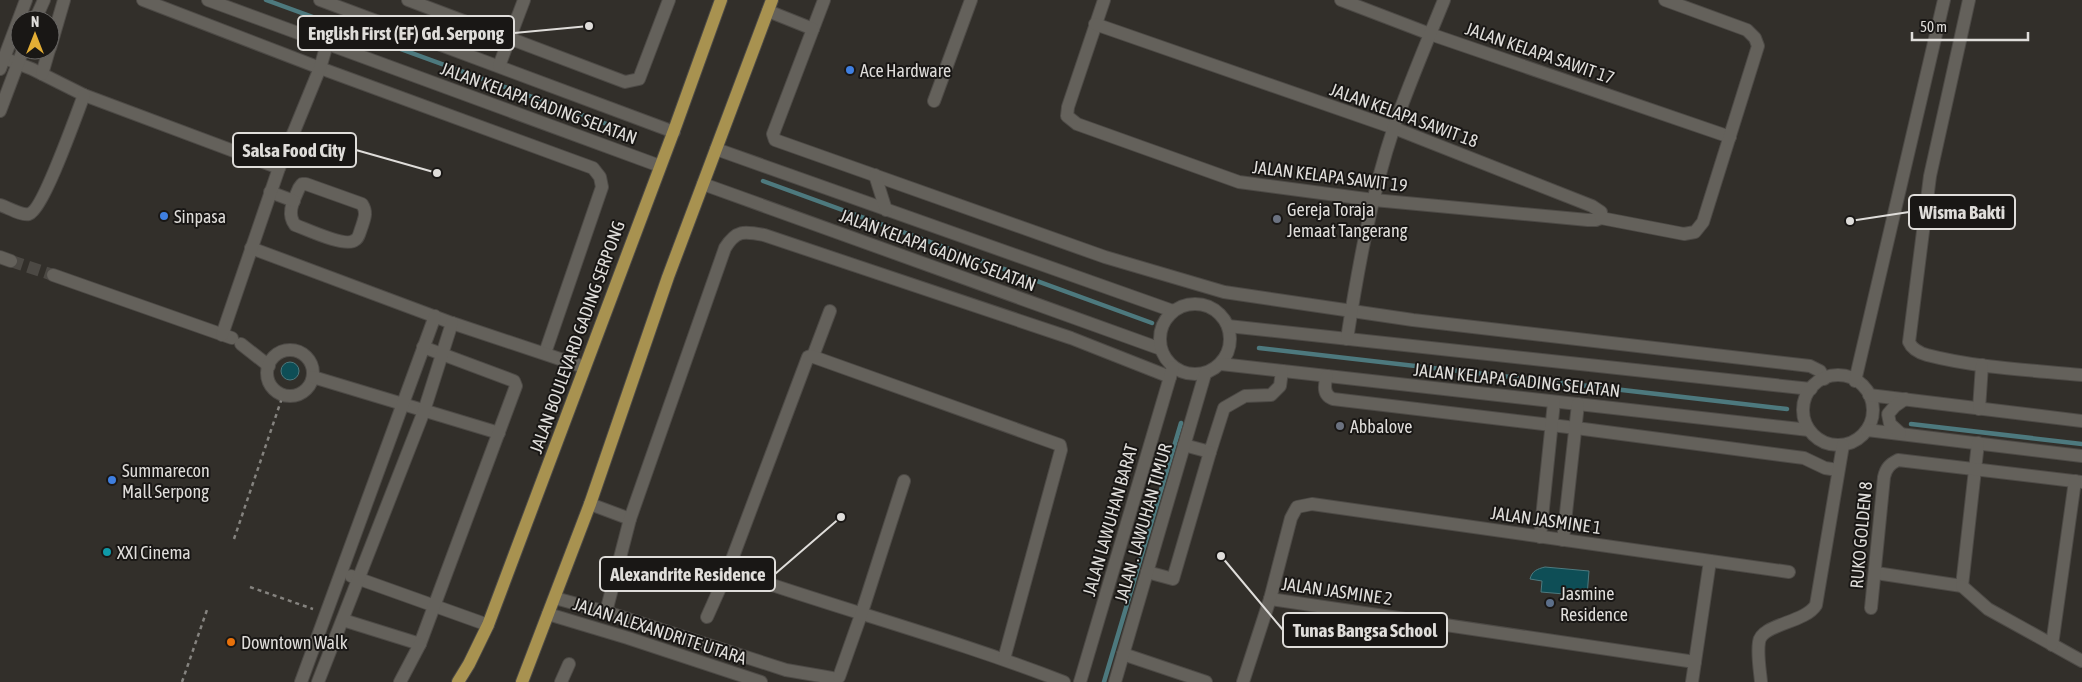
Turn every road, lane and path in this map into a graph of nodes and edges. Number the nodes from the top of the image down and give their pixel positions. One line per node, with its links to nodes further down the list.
1 (26, 0): 28 (street)
2 (64, 0): 19 (street)
3 (144, 0): 30 (street)
4 (208, 0): 24 (street, JALAN KELAPA GADING SELATAN)
5 (320, 0): 29 (street, JALAN KELAPA GADING SELATAN)
6 (408, 0): 23 (street)
7 (524, 0): 23 (street)
8 (669, 0): 23 (street)
9 (824, 0): 21 (street)
10 (971, 0): 33 (street)
11 (1104, 0): 20 (street)
12 (1340, 0): 22 (street, JALAN KELAPA SAWIT 17)
13 (1444, 0): 22 (street)
14 (1665, 0): 37 (street)
15 (1944, 0): 77 (street)
16 (1969, 0): 67 (street)
17 (719, 1): 36 (main road, JALAN BOULEVARD GADING SERPONG)
18 (770, 5): 21 (street); 38 (main road)
19 (60, 14)
20 (1095, 24): 35 (street, JALAN KELAPA SAWIT 18); 44 (street, JALAN KELAPA SAWIT 19)
21 (813, 29): 41 (street)
22 (1430, 34): 35 (street); 37 (street, JALAN KELAPA SAWIT 17)
23 (510, 38): 29 (street)
24 (328, 44): 30 (street); 39 (street, JALAN KELAPA GADING SELATAN)
25 (18, 60): 27 (street)
26 (46, 60): 31 (street)
27 (17, 63): 28 (street); 31 (street); 34 (street)
28 (2, 64)
29 (499, 66): 36 (street, JALAN KELAPA GADING SELATAN)
30 (320, 68): 40 (street); 63 (street)
31 (42, 74): 32 (street)
32 (84, 95): 40 (street); 46 (street)
33 (934, 100)
34 (0, 111)
35 (1394, 128): 44 (street); 48 (street, JALAN KELAPA SAWIT 18)
36 (674, 132): 39 (main road, JALAN BOULEVARD GADING SERPONG)
37 (1730, 136): 48 (street)
38 (716, 149): 42 (main road); 47 (street, JALAN KELAPA GADING SELATAN)
39 (660, 166): 69 (main road, JALAN BOULEVARD GADING SERPONG)
40 (279, 168): 43 (street)
41 (875, 174): 47 (street); 53 (street)
42 (703, 184): 55 (street, JALAN KELAPA GADING SELATAN); 105 (main road)
43 (270, 192): 45 (street); 49 (street)
44 (1374, 200): 48 (street, JALAN KELAPA SAWIT 19); 53 (street)
45 (294, 201): 45 (street)
46 (0, 205)
47 (886, 210): 52 (street, JALAN KELAPA GADING SELATAN)
48 (1601, 218)
49 (251, 248): 54 (street); 59 (street)
50 (53, 275): 59 (street)
51 (830, 311): 65 (street)
52 (1173, 311): 57 (street); 62 (street)
53 (1351, 312): 60 (street); 76 (street)
54 (435, 316): 56 (street); 61 (street)
55 (1079, 319): 58 (street); 62 (street, JALAN KELAPA GADING SELATAN)
56 (452, 323): 63 (street); 64 (street)
57 (1228, 326): 60 (street, JALAN KELAPA GADING SELATAN); 66 (street)
58 (1071, 338): 70 (street); 106 (street)
59 (232, 339): 68 (street)
60 (1347, 339): 79 (street, JALAN KELAPA GADING SELATAN)
61 (423, 347): 64 (street); 84 (street)
62 (1161, 349): 70 (street)
63 (545, 353): 69 (street)
64 (441, 355): 88 (street); 94 (street)
65 (813, 356): 111 (street); 134 (street)
66 (1221, 364): 71 (street, JALAN KELAPA GADING SELATAN); 72 (street)
67 (1982, 364): 73 (street); 86 (street)
68 (269, 366): 75 (street); 80 (street)
69 (584, 367): 130 (main road, JALAN BOULEVARD GADING SERPONG)
70 (1172, 372): 72 (street); 150 (street, JALAN LAWUHAN BARAT)
71 (1282, 372): 74 (street, JALAN KELAPA GADING SELATAN); 99 (street)
72 (1205, 374): 97 (street, JALAN . LAWUHAN TIMUR)
73 (2082, 375)
74 (1327, 376): 78 (street, JALAN KELAPA GADING SELATAN); 87 (street)
75 (313, 377): 80 (street); 84 (street)
76 (1824, 379): 77 (street); 79 (street)
77 (1855, 381): 81 (street)
78 (1428, 388): 83 (street, JALAN KELAPA GADING SELATAN); 87 (street)
79 (1811, 390): 92 (street)
80 (282, 395): 108 (path)
81 (1869, 395): 82 (street); 93 (street)
82 (1905, 400): 86 (street); 95 (street)
83 (1554, 402): 85 (street, JALAN KELAPA GADING SELATAN); 90 (street)
84 (402, 404): 88 (street); 112 (street)
85 (1578, 404): 91 (street); 92 (street, JALAN KELAPA GADING SELATAN)
86 (1979, 409): 89 (street)
87 (1425, 410): 90 (street)
88 (424, 411): 94 (street); 116 (street)
89 (2082, 421)
90 (1552, 425): 91 (street); 107 (street)
91 (1576, 428): 101 (street); 109 (street)
92 (1809, 430): 98 (street)
93 (1867, 430): 95 (street); 98 (street)
94 (499, 433): 121 (street)
95 (1900, 433): 96 (street)
96 (1978, 443): 100 (street); 102 (street)
97 (1184, 445): 99 (street); 113 (street, JALAN . LAWUHAN TIMUR)
98 (1842, 445): 101 (street)
99 (1210, 452): 113 (street)
100 (2082, 456)
101 (1838, 470): 155 (street)
102 (1975, 470): 104 (street, RUKO GOLDEN 8); 115 (street, RUKO GOLDEN 8); 117 (street)
103 (904, 481): 125 (street, JALAN ALEXANDRITE UTARA)
104 (2078, 481): 132 (street)
105 (590, 504): 106 (street); 119 (main road)
106 (630, 519): 124 (street)
107 (1540, 537): 109 (street, JALAN JASMINE 1); 120 (street, JALAN JASMINE 1)
108 (234, 539)
109 (1563, 540): 110 (street, JALAN JASMINE 1)
110 (1710, 561): 114 (street, JALAN JASMINE 1); 136 (street)
111 (728, 570): 125 (street); 128 (street)
112 (341, 572): 116 (street); 126 (street)
113 (1147, 572): 133 (street, JALAN . LAWUHAN TIMUR)
114 (1789, 572)
115 (1876, 573): 117 (street); 123 (street, RUKO GOLDEN 8)
116 (359, 579): 121 (street); 129 (street)
117 (1962, 586): 132 (street)
118 (250, 587): 126 (path)
119 (555, 598): 124 (street, JALAN ALEXANDRITE UTARA); 127 (main road)
120 (1270, 599): 136 (street, JALAN JASMINE 2); 153 (street)
121 (433, 606): 130 (street); 131 (street)
122 (208, 608): 141 (path)
123 (1871, 608)
124 (606, 612): 140 (street, JALAN ALEXANDRITE UTARA)
125 (862, 612): 134 (street); 140 (street, JALAN ALEXANDRITE UTARA)
126 (326, 614): 142 (street)
127 (548, 614): 139 (main road); 148 (street, JALAN ALEXANDRITE UTARA)
128 (707, 617)
129 (343, 620): 131 (street); 143 (street)
130 (488, 625): 137 (main road, JALAN BOULEVARD GADING SERPONG)
131 (420, 644): 144 (street)
132 (2052, 645): 135 (street)
133 (1122, 654): 151 (street, JALAN . LAWUHAN TIMUR); 152 (street)
134 (1004, 659): 149 (street)
135 (2082, 660)
136 (1695, 662): 154 (street)
137 (469, 664): 145 (main road, JALAN BOULEVARD GADING SERPONG); 146 (main road)
138 (568, 664): 147 (street)
139 (521, 680)
140 (836, 680)
141 (182, 682)
142 (301, 682)
143 (318, 682)
144 (400, 682)
145 (458, 682)
146 (466, 682)
147 (561, 682)
148 (761, 682)
149 (1064, 682)
150 (1080, 682)
151 (1115, 682)
152 (1206, 682)
153 (1243, 682)
154 (1692, 682)
155 (1761, 682)

